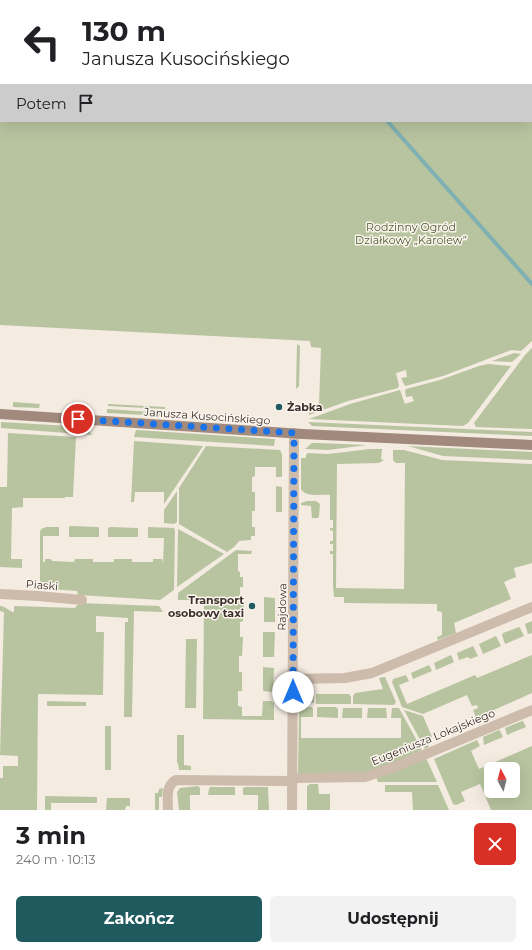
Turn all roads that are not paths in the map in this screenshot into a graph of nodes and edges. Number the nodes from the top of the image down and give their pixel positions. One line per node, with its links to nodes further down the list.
1 (0, 414): 2 (street, Janusza Kusocińskiego)
2 (294, 433): 3 (street, Janusza Kusocińskiego); 7 (street, Rajdowa)
3 (532, 445)
4 (0, 594): 5 (street, Piaski)
5 (82, 600)
6 (532, 608): 7 (street)
7 (293, 679): 9 (street, Rajdowa)
8 (532, 710): 9 (street, Eugeniusza Lokajskiego)
9 (293, 779): 10 (street); 11 (street, Rajdowa)
10 (168, 810)
11 (292, 810)

